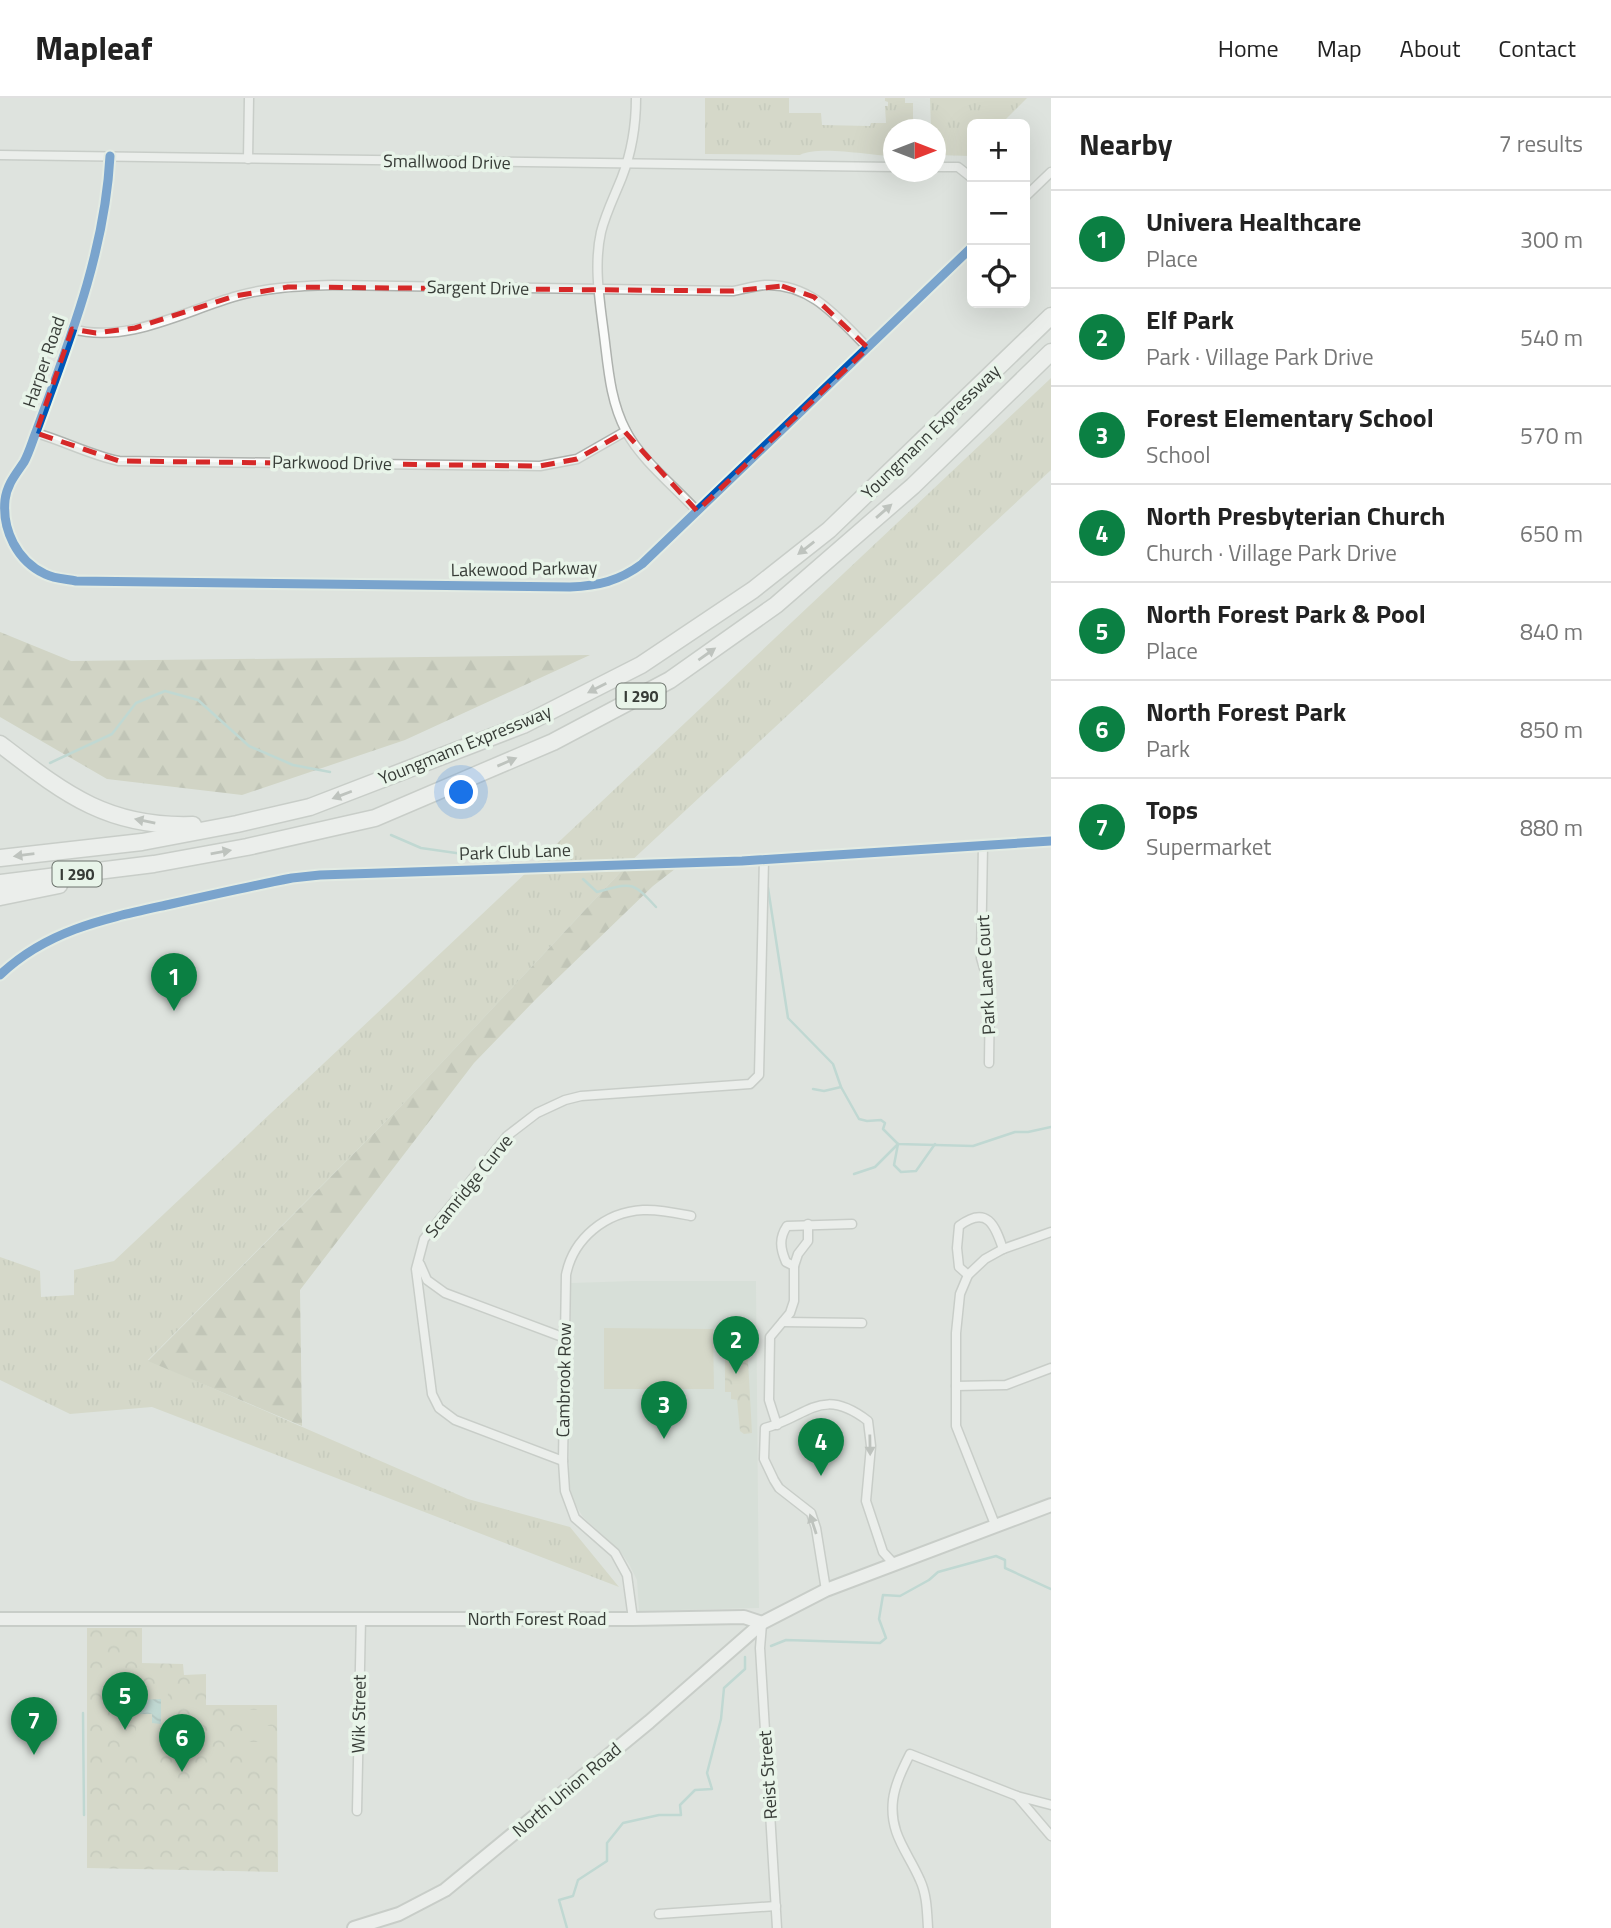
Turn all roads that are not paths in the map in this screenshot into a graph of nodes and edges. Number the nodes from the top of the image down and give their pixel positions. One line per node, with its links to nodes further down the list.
1 (248, 98): 5 (street)
2 (636, 98): 6 (street)
3 (0, 155): 4 (street, Smallwood Drive)
4 (110, 156): 5 (street, Smallwood Drive); 15 (street, Harper Road)
5 (248, 159): 6 (street, Smallwood Drive)
6 (626, 164): 7 (street, Smallwood Drive); 13 (street)
7 (883, 167)
8 (946, 167): 10 (street)
9 (1051, 172): 11 (street)
10 (967, 174)
11 (1030, 192)
12 (967, 252): 16 (street, Lakewood Parkway)
13 (598, 290): 15 (street, Sargent Drive); 16 (street, Sargent Drive); 18 (street)
14 (1051, 316): 24 (highway, Youngmann Expressway / I 290, one-way to 24)
15 (72, 329): 19 (street, Harper Road)
16 (868, 348): 21 (street, Lakewood Parkway)
17 (1051, 352): 29 (highway, Youngmann Expressway / I 290, one-way to 17)
18 (626, 431): 19 (street, Parkwood Drive); 21 (street)
19 (36, 433): 20 (street, Harper Road)
20 (4, 485): 22 (street, Harper Road)
21 (697, 511): 22 (street, Lakewood Parkway)
22 (32, 566)
23 (0, 744): 24 (highway, one-way to 23)
24 (237, 824): 27 (highway, Youngmann Expressway / I 290, one-way to 27)
25 (1051, 841): 26 (street, Park Club Lane)
26 (982, 845): 28 (street, Park Club Lane); 33 (street, Park Lane Court)
27 (0, 858)
28 (764, 859): 32 (street, Park Club Lane); 39 (street, Scamridge Curve)
29 (154, 864): 30 (highway, Youngmann Expressway / I 290); 31 (highway)
30 (0, 883)
31 (0, 897)
32 (0, 975)
33 (989, 1063)
34 (691, 1216): 46 (street, Cambrook Row)
35 (808, 1224): 36 (street); 40 (street); 40 (street)
36 (852, 1224)
37 (1051, 1232): 38 (street)
38 (1003, 1249): 41 (street); 41 (street)
39 (420, 1250): 42 (street); 43 (street, Scamridge Curve)
40 (794, 1266): 44 (street)
41 (968, 1275): 48 (street)
42 (445, 1293): 43 (street); 46 (street)
43 (420, 1307): 50 (street, Scamridge Curve)
44 (783, 1322): 45 (street); 49 (street)
45 (862, 1323)
46 (565, 1338): 50 (street, Cambrook Row)
47 (1051, 1368): 48 (street)
48 (956, 1386): 52 (street)
49 (777, 1425): 53 (street, one-way to 53); 54 (street, one-way to 49)
50 (563, 1461): 57 (street, Cambrook Row)
51 (1051, 1506): 52 (main road)
52 (996, 1527): 53 (main road)
53 (895, 1565): 54 (main road)
54 (826, 1590): 58 (main road)
55 (361, 1618): 56 (main road, North Forest Road); 57 (main road, North Forest Road); 61 (street, Wik Street)
56 (0, 1619)
57 (633, 1619): 58 (main road, North Forest Road)
58 (762, 1623): 63 (street, Reist Street); 65 (main road, North Union Road)
59 (1017, 1796): 60 (street); 62 (street); 67 (street)
60 (1051, 1805)
61 (357, 1811)
62 (1051, 1836)
63 (776, 1906): 64 (street); 66 (street, Reist Street)
64 (659, 1914)
65 (354, 1928)
66 (777, 1928)
67 (928, 1928)

